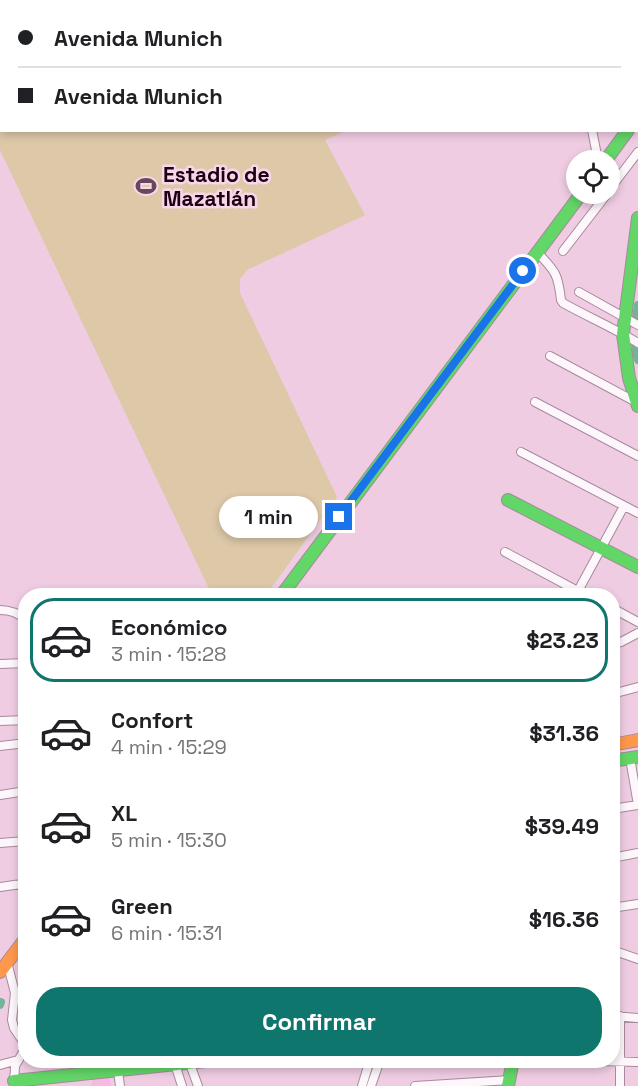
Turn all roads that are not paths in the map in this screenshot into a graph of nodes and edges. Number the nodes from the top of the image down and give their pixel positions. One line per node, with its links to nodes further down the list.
1 (592, 132): 3 (street)
2 (627, 132): 4 (street)
3 (596, 150)
4 (613, 150)
5 (638, 152): 6 (street)
6 (620, 176)
7 (573, 204): 11 (street)
8 (599, 204): 10 (street)
9 (638, 218): 13 (street)
10 (563, 251)
11 (537, 252): 15 (street); 28 (street)
12 (579, 292): 13 (street)
13 (624, 317): 14 (street); 15 (street)
14 (638, 326)
15 (623, 334): 16 (street); 19 (street)
16 (638, 343)
17 (550, 356): 19 (street)
18 (535, 402): 21 (street)
19 (637, 404)
20 (521, 452): 23 (street)
21 (638, 456)
22 (508, 500): 25 (street)
23 (624, 506): 24 (street); 25 (street)
24 (638, 513)
25 (601, 548): 27 (street); 30 (street)
26 (505, 552): 29 (street)
27 (638, 567)
28 (287, 588)
29 (572, 588)
30 (580, 588)
31 (0, 610): 33 (street)
32 (620, 612): 34 (street)
33 (18, 614)
34 (638, 622)
35 (638, 633): 36 (street)
36 (620, 641)
37 (18, 663): 38 (street)
38 (0, 664)
39 (638, 687): 40 (street)
40 (620, 692)
41 (18, 720): 42 (street)
42 (0, 721)
43 (638, 740): 45 (street)
44 (18, 744): 46 (street)
45 (620, 744)
46 (0, 746)
47 (634, 758): 50 (street)
48 (18, 792): 49 (street)
49 (0, 795)
50 (638, 805): 51 (street)
51 (620, 808)
52 (18, 842): 53 (street)
53 (0, 843)
54 (638, 853): 55 (street)
55 (620, 856)
56 (18, 882): 57 (street)
57 (0, 887)
58 (638, 904): 59 (street)
59 (620, 907)
60 (18, 949): 63 (street)
61 (620, 953): 62 (street)
62 (638, 959)
63 (4, 967): 64 (street)
64 (15, 993): 65 (street); 68 (street)
65 (18, 999)
66 (620, 1016): 67 (street)
67 (638, 1018)
68 (18, 1034)
69 (18, 1060): 72 (street); 80 (street)
70 (620, 1062): 71 (street); 88 (street)
71 (638, 1062)
72 (0, 1065)
73 (137, 1068): 79 (street)
74 (177, 1068): 83 (street)
75 (192, 1068): 84 (street)
76 (368, 1068): 85 (street)
77 (377, 1068): 86 (street)
78 (512, 1068): 81 (street)
79 (118, 1071): 80 (street); 82 (street)
80 (14, 1083)
81 (509, 1083): 87 (street)
82 (120, 1086)
83 (182, 1086)
84 (198, 1086)
85 (362, 1086)
86 (371, 1086)
87 (415, 1086)
88 (620, 1086)

